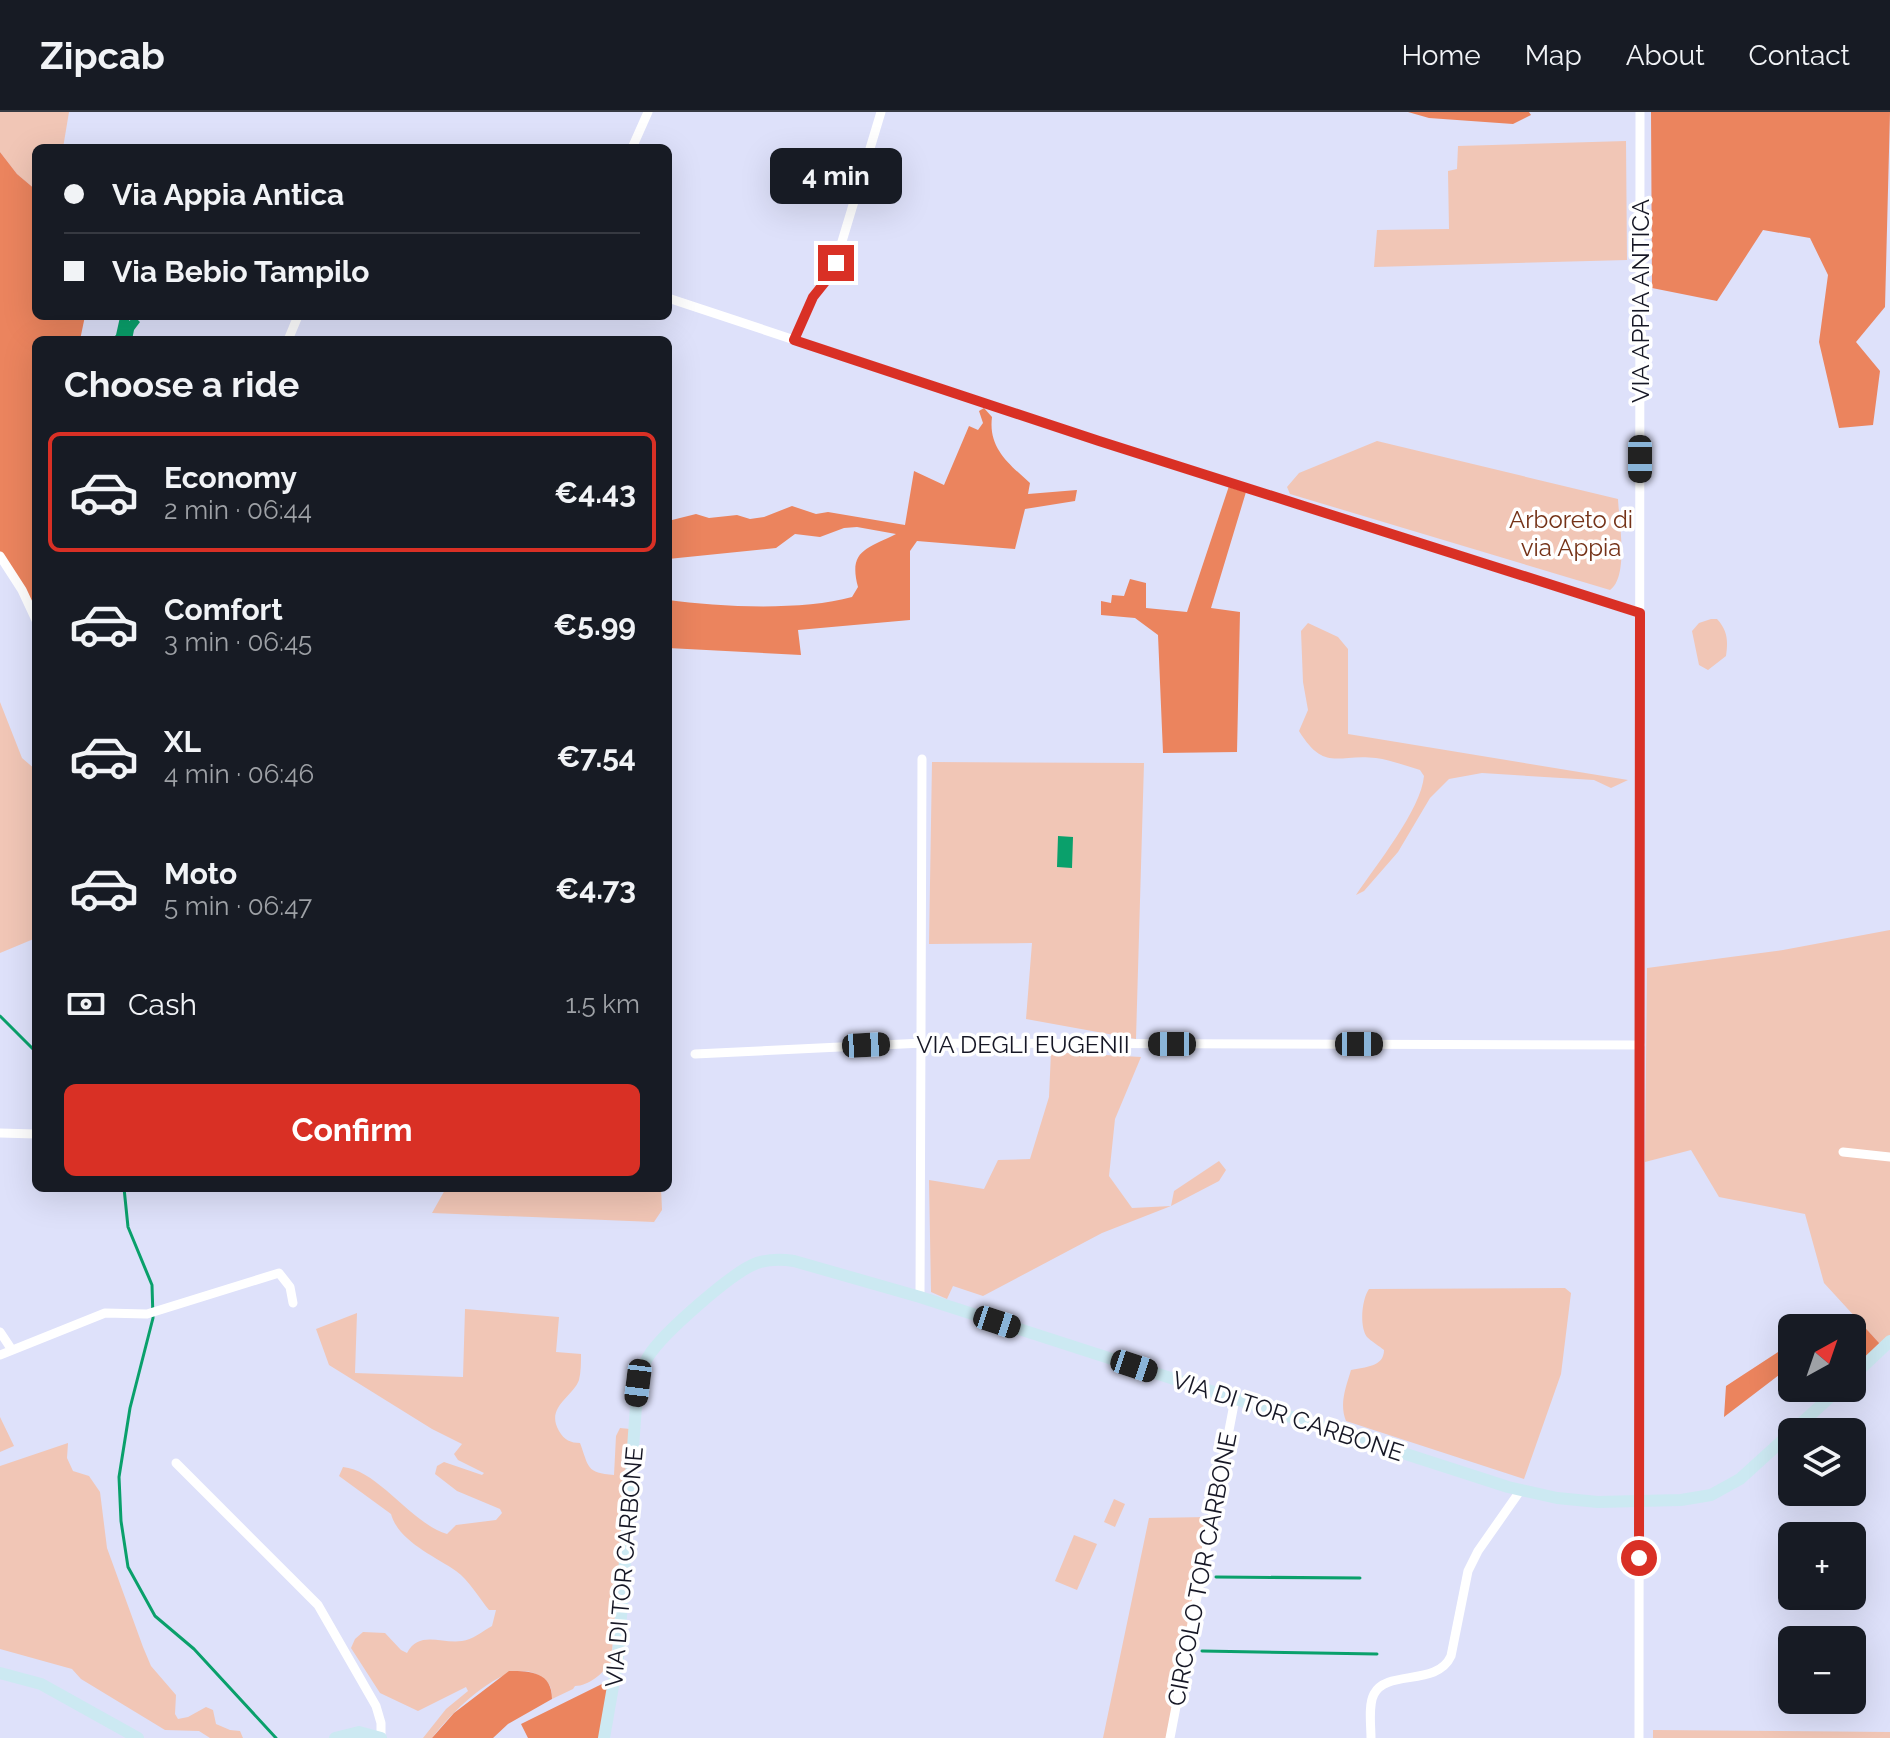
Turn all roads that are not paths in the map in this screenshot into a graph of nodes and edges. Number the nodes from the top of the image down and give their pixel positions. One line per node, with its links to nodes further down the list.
1 (648, 112): 4 (street)
2 (881, 112): 6 (street)
3 (1640, 112): 9 (street, VIA APPIA ANTICA)
4 (634, 144)
5 (672, 299): 6 (street)
6 (794, 340): 9 (street)
7 (0, 556): 8 (street)
8 (32, 611)
9 (1640, 613): 12 (street, VIA APPIA ANTICA)
10 (922, 759): 11 (street)
11 (923, 1043): 12 (street, VIA DEGLI EUGENII); 13 (street, VIA DEGLI EUGENII); 18 (street)
12 (1640, 1045): 29 (street, VIA APPIA ANTICA)
13 (695, 1054)
14 (0, 1133): 15 (street)
15 (32, 1134)
16 (1843, 1152): 17 (street)
17 (1890, 1157)
18 (920, 1297): 25 (main road, VIA DI TOR CARBONE); 34 (main road, VIA DI TOR CARBONE)
19 (293, 1303): 22 (street)
20 (0, 1332): 22 (street)
21 (1890, 1341): 24 (main road)
22 (12, 1350): 23 (street)
23 (0, 1355)
24 (1866, 1364)
25 (1235, 1399): 28 (main road, VIA DI TOR CARBONE); 35 (street, CIRCOLO TOR CARBONE)
26 (1825, 1402): 29 (main road, VIA DI TOR CARBONE)
27 (176, 1463): 33 (street)
28 (1520, 1491): 29 (main road, VIA DI TOR CARBONE); 36 (street)
29 (1640, 1501): 37 (street, VIA APPIA ANTICA)
30 (0, 1673): 31 (main road)
31 (138, 1738)
32 (335, 1738): 33 (main road)
33 (381, 1738)
34 (604, 1738)
35 (1170, 1738)
36 (1371, 1738)
37 (1639, 1738)

